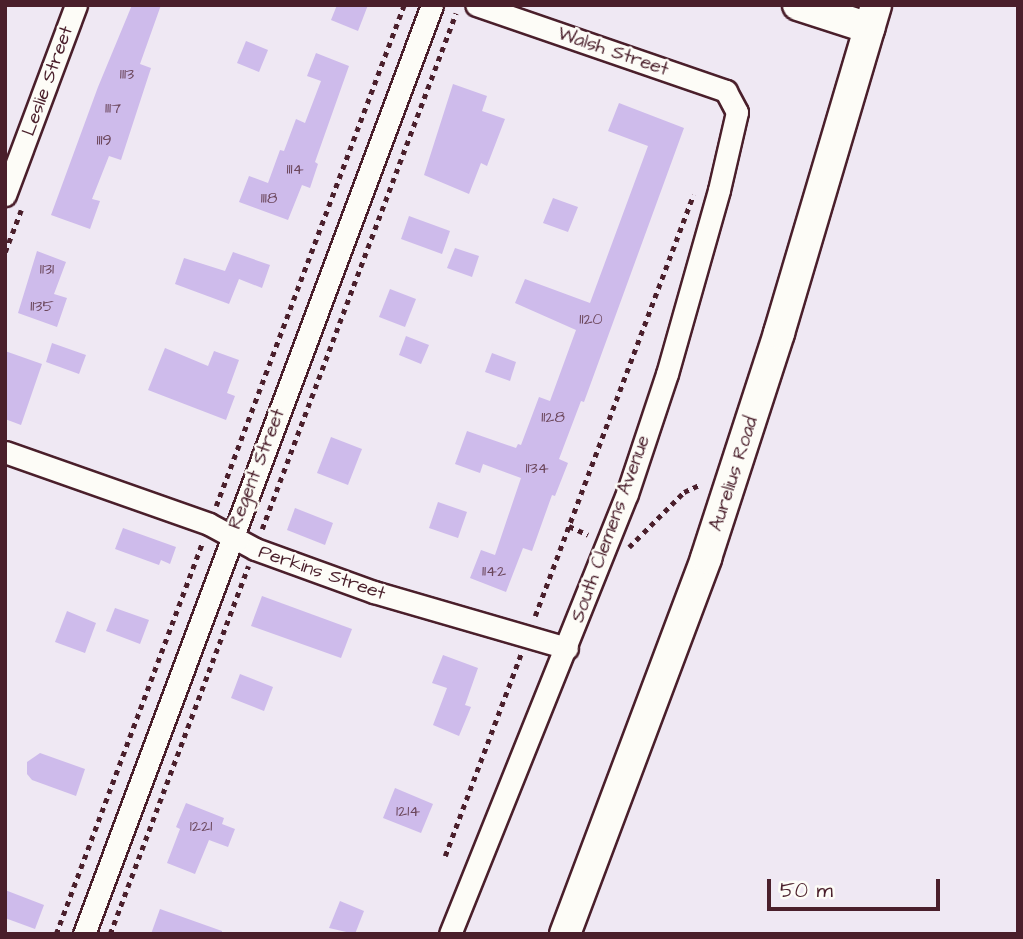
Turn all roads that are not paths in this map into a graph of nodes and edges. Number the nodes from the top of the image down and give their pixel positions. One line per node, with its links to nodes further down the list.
1 (76, 5): 7 (street, Leslie Street)
2 (476, 5): 6 (street, Walsh Street)
3 (798, 5): 5 (street)
4 (430, 9): 9 (street, Regent Street)
5 (872, 17): 13 (street, Aurelius Road)
6 (737, 112): 10 (street, South Clemens Avenue)
7 (5, 195)
8 (5, 452): 9 (street, Perkins Street)
9 (232, 536): 10 (street, Perkins Street); 11 (street, Regent Street)
10 (567, 648): 12 (street, South Clemens Avenue)
11 (84, 934)
12 (450, 934)
13 (565, 934)

